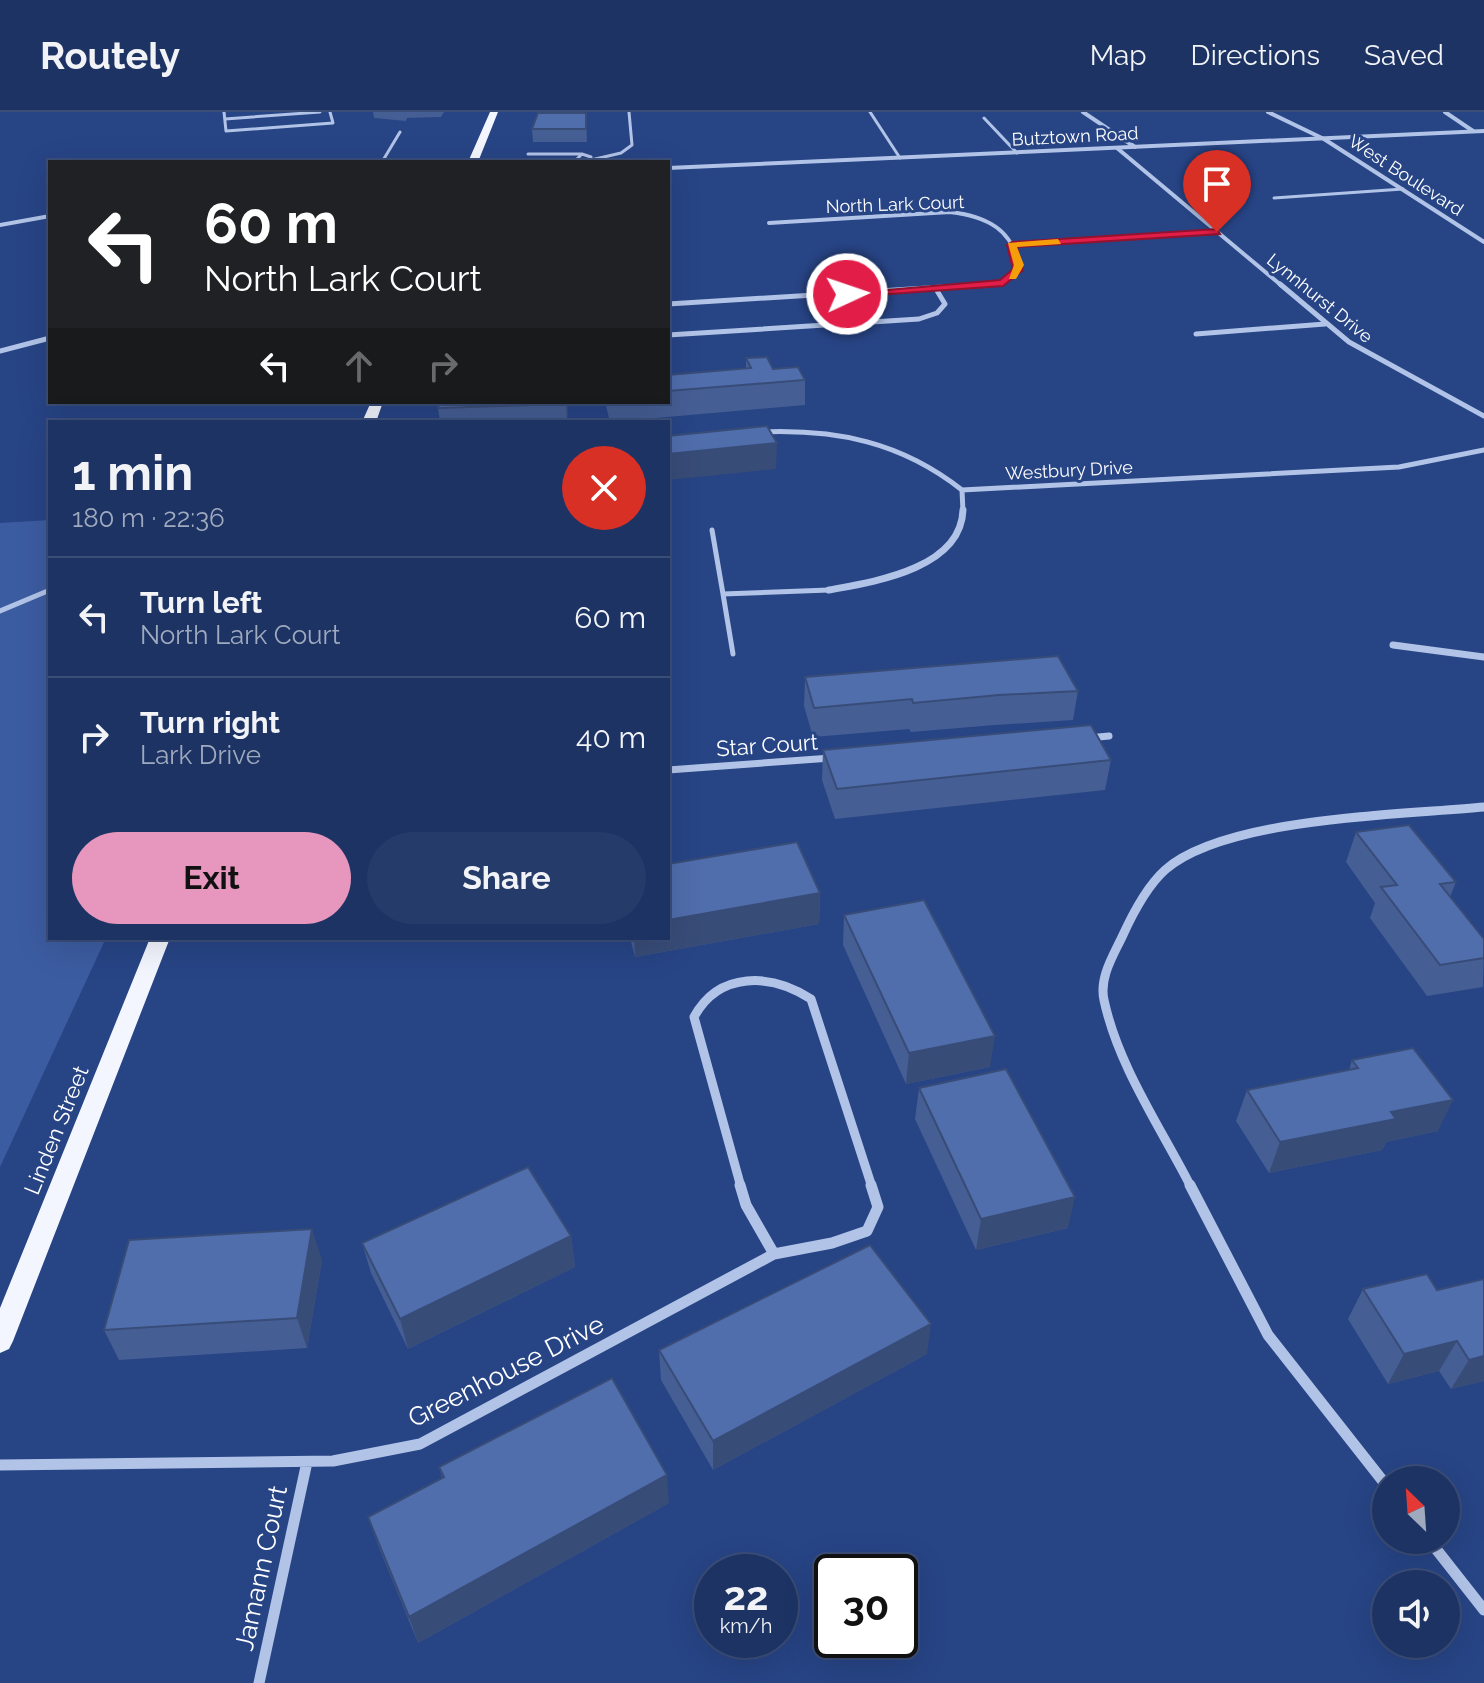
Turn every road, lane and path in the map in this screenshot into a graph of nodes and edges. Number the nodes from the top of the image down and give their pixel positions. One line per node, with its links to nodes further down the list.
1 (224, 112): 11 (lane)
2 (320, 112): 11 (lane)
3 (330, 112): 11 (lane)
4 (494, 112): 23 (main road)
5 (629, 112): 26 (lane)
6 (870, 112): 21 (lane)
7 (1083, 112): 16 (street)
8 (1268, 112): 15 (street, West Boulevard)
9 (1445, 112): 12 (street)
10 (984, 118): 18 (lane)
11 (225, 119)
12 (1473, 131): 13 (street, Butztown Road); 15 (street, Butztown Road)
13 (1484, 131)
14 (400, 132): 22 (lane)
15 (1324, 139): 16 (street, Butztown Road); 28 (street, West Boulevard)
16 (1135, 147): 17 (street, Butztown Road)
17 (1117, 148): 18 (street, Butztown Road); 33 (street, Lynnhurst Drive)
18 (1017, 153): 21 (street, Butztown Road)
19 (528, 154): 20 (lane)
20 (582, 154): 24 (lane); 25 (lane)
21 (900, 158): 27 (street, Butztown Road)
22 (383, 160)
23 (474, 160)
24 (576, 160)
25 (591, 160)
26 (595, 160)
27 (670, 168)
28 (1403, 189): 29 (lane); 34 (street, West Boulevard)
29 (1274, 198)
30 (48, 216): 32 (street)
31 (769, 223): 35 (street, North Lark Court)
32 (0, 225)
33 (1217, 232): 35 (street); 38 (street, Lynnhurst Drive)
34 (1483, 241)
35 (1012, 245): 36 (street)
36 (936, 289): 37 (street); 40 (street)
37 (670, 304)
38 (1325, 324): 39 (street); 43 (street, Lynnhurst Drive)
39 (1196, 334)
40 (670, 335)
41 (48, 339): 42 (street)
42 (0, 351)
43 (1484, 416)
44 (751, 433): 46 (street)
45 (1484, 450): 46 (street, Westbury Drive)
46 (962, 490): 48 (street)
47 (712, 530): 50 (lane)
48 (829, 590): 50 (lane)
49 (48, 591): 51 (lane)
50 (723, 594): 53 (lane)
51 (0, 611)
52 (1393, 645): 54 (street)
53 (733, 654)
54 (1484, 657)
55 (1109, 736): 56 (street)
56 (1078, 739)
57 (841, 757): 58 (street, Star Court)
58 (670, 770)
59 (1484, 807): 65 (street)
60 (159, 940): 62 (main road, Linden Street)
61 (774, 1254): 61 (street, Greenhouse Drive); 63 (street, Greenhouse Drive)
62 (0, 1341)
63 (307, 1462): 64 (street, Greenhouse Drive); 68 (street, Jamann Court)
64 (0, 1465)
65 (1372, 1467)
66 (1440, 1554): 67 (street)
67 (1484, 1610)
68 (259, 1683)

